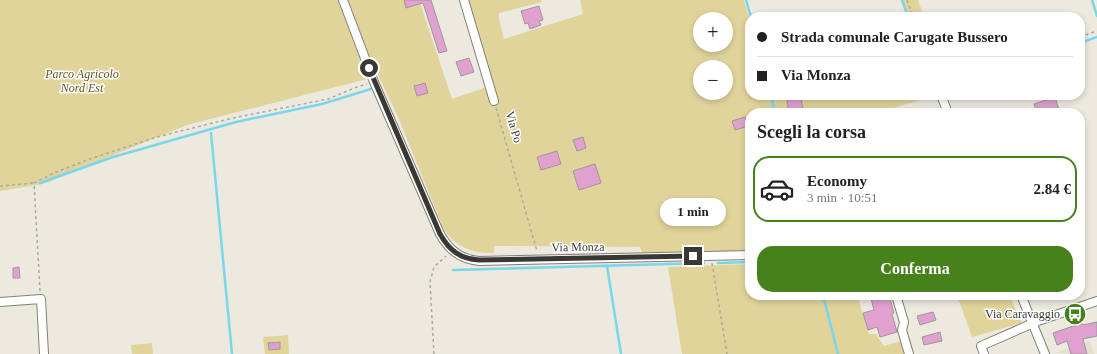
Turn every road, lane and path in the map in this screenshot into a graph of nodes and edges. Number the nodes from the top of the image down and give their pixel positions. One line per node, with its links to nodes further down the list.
1 (342, 0): 7 (street)
2 (464, 0): 8 (street, Via Po)
3 (907, 0): 4 (path)
4 (911, 12)
5 (1097, 31): 6 (path)
6 (1085, 35)
7 (374, 82): 9 (path); 11 (street)
8 (494, 101): 14 (path, Via Po)
9 (34, 182): 10 (path); 15 (path)
10 (0, 186)
11 (451, 250): 14 (street, Via Monza); 22 (path)
12 (745, 255): 13 (street, Via Monza)
13 (709, 256): 14 (street, Via Monza); 23 (path)
14 (540, 260)
15 (41, 299): 19 (street); 21 (street)
16 (897, 300): 24 (street)
17 (1023, 300): 20 (street)
18 (1097, 301): 20 (street)
19 (0, 302)
20 (1033, 323): 25 (street); 26 (street)
21 (44, 354)
22 (434, 354)
23 (728, 354)
24 (909, 354)
25 (984, 354)
26 (1045, 354)

